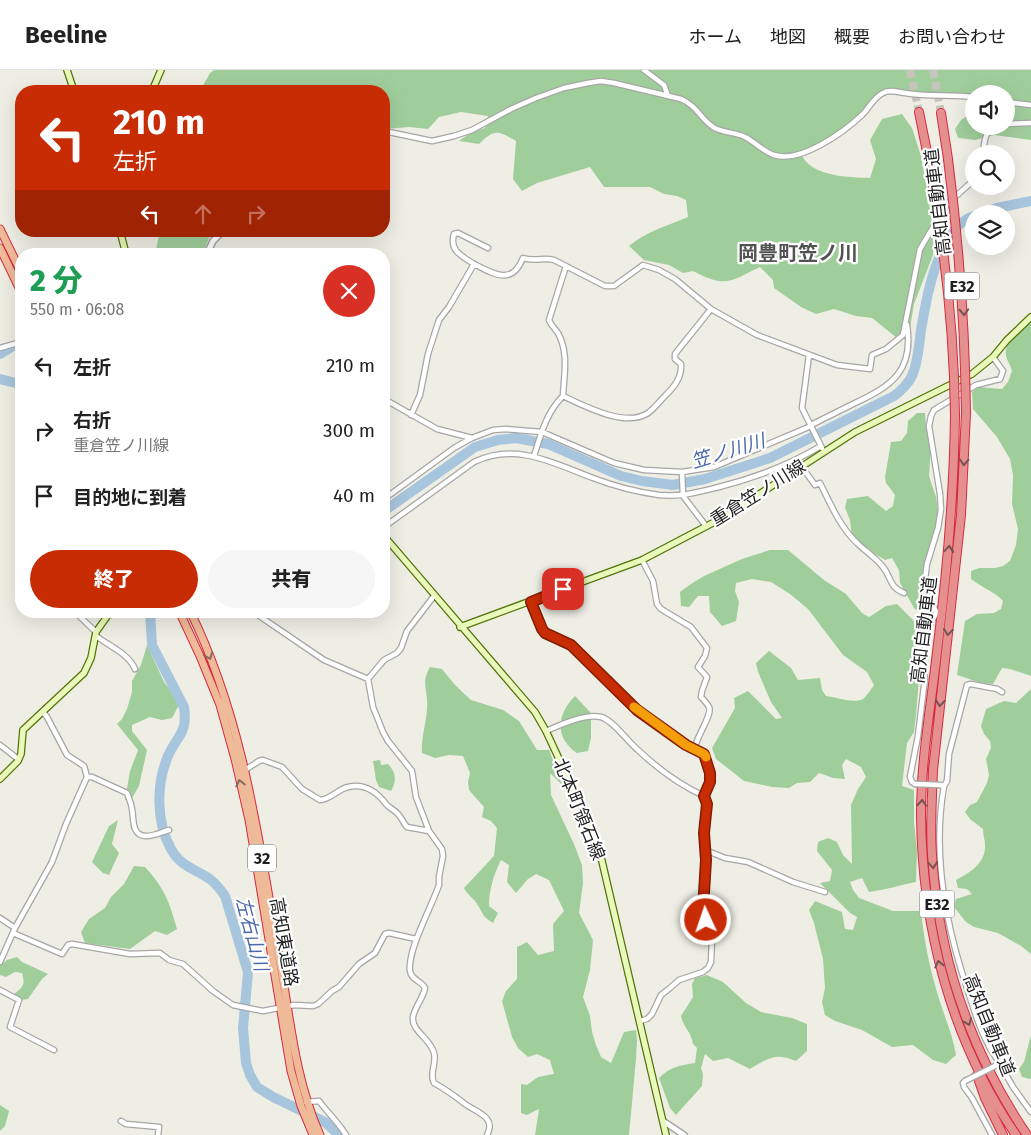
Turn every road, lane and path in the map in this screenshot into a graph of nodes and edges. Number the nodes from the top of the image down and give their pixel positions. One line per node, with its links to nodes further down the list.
1 (67, 70): 4 (main road)
2 (161, 70): 5 (main road)
3 (644, 70): 6 (street)
4 (72, 85)
5 (155, 85)
6 (668, 96): 7 (street); 14 (street)
7 (965, 97)
8 (1015, 103): 9 (street)
9 (1031, 106)
10 (919, 112): 82 (highway, 高知自動車道 / E32, one-way to 10, bridge)
11 (941, 114): 99 (highway, 高知自動車道 / E32, one-way to 99, bridge)
12 (1031, 123): 13 (street)
13 (1015, 124)
14 (390, 132)
15 (965, 188): 27 (street)
16 (0, 229): 21 (highway)
17 (217, 237): 19 (street)
18 (0, 248): 24 (highway)
19 (210, 248)
20 (488, 248): 22 (street)
21 (15, 260)
22 (474, 264): 23 (street); 34 (street)
23 (566, 266): 25 (street); 32 (street)
24 (15, 279)
25 (711, 309): 30 (street); 32 (street)
26 (1031, 317): 31 (main road, 重倉笠ノ川線)
27 (906, 320): 30 (street); 35 (street)
28 (15, 344): 29 (street)
29 (0, 348)
30 (809, 355): 35 (street)
31 (993, 357): 38 (main road, 重倉笠ノ川線); 69 (street, bridge)
32 (563, 396): 36 (street)
33 (390, 403): 34 (street)
34 (411, 415): 37 (street)
35 (811, 427): 38 (street); 41 (street)
36 (541, 435): 37 (street); 39 (street); 41 (street)
37 (472, 438): 43 (street)
38 (821, 447): 40 (main road, 重倉笠ノ川線); 42 (street)
39 (534, 455): 42 (street); 44 (street)
40 (802, 466): 45 (main road, 重倉笠ノ川線); 48 (street)
41 (682, 472): 42 (street)
42 (683, 494): 45 (street)
43 (390, 495)
44 (390, 523)
45 (706, 526): 47 (main road, 重倉笠ノ川線)
46 (390, 543): 49 (main road, 北本町領石線)
47 (642, 560): 50 (main road, 重倉笠ノ川線); 64 (street)
48 (904, 593)
49 (434, 596): 56 (main road, 北本町領石線); 59 (street)
50 (531, 602): 56 (main road, 重倉笠ノ川線); 64 (street)
51 (81, 618): 57 (street)
52 (107, 618): 57 (main road)
53 (182, 618): 80 (highway, 高知東道路 / 32, one-way to 53)
54 (193, 618): 66 (highway, 高知東道路 / 32, one-way to 66)
55 (262, 618): 59 (street)
56 (460, 627): 62 (main road, 北本町領石線)
57 (96, 634): 58 (street); 61 (main road)
58 (135, 669)
59 (368, 678): 72 (street)
60 (1002, 692): 69 (street)
61 (43, 712): 65 (main road); 67 (street)
62 (546, 732): 70 (street); 81 (main road, 北本町領石線)
63 (0, 745): 65 (street)
64 (695, 748): 70 (street)
65 (18, 759): 68 (main road)
66 (245, 770): 72 (street); 80 (highway, 高知東道路 / 32)
67 (87, 777): 71 (street); 76 (street)
68 (0, 779)
69 (942, 785): 84 (street)
70 (704, 796): 73 (street)
71 (166, 831)
72 (429, 831): 77 (street)
73 (705, 850): 74 (street); 81 (street)
74 (825, 892)
75 (0, 918): 76 (street)
76 (14, 931): 78 (street); 80 (street)
77 (416, 939): 80 (street); 93 (street)
78 (0, 962)
79 (0, 990): 83 (street)
80 (284, 1007): 85 (highway, 高知東道路 / 32)
81 (640, 1021): 88 (main road, 北本町領石線)
82 (967, 1047): 97 (highway); 98 (highway, 高知自動車道 / E32)
83 (54, 1050)
84 (998, 1064): 86 (street); 96 (street, bridge)
85 (303, 1103): 90 (highway, 高知東道路 / 32); 91 (highway, 高知東道路 / 32); 92 (street)
86 (1031, 1112)
87 (121, 1121): 89 (street)
88 (663, 1121): 94 (main road, 北本町領石線); 95 (street)
89 (158, 1135)
90 (313, 1135)
91 (320, 1135)
92 (346, 1135)
93 (487, 1135)
94 (666, 1135)
95 (684, 1135)
96 (992, 1135)
97 (1003, 1135)
98 (1016, 1135)
99 (1029, 1135)

